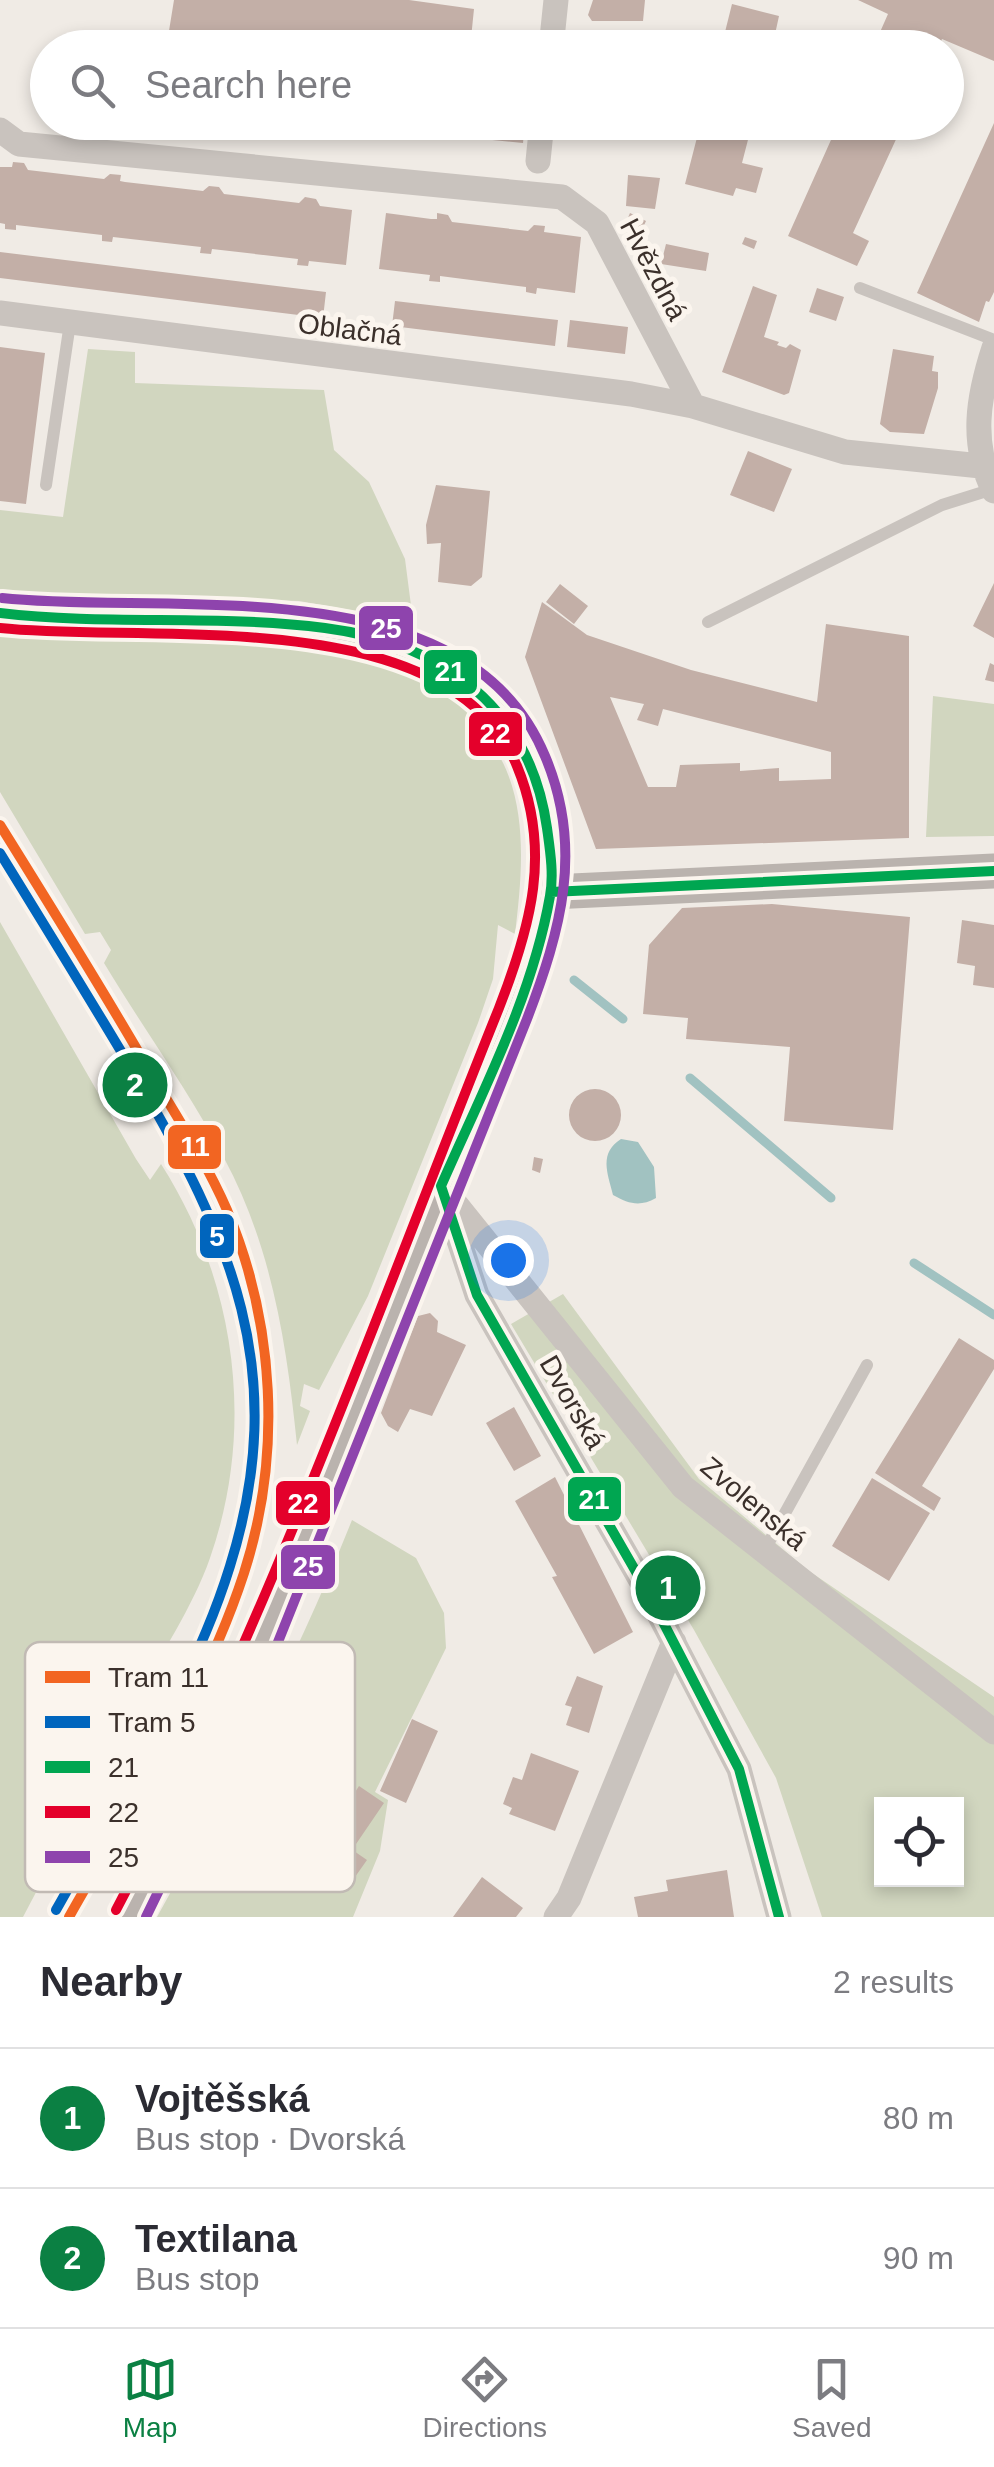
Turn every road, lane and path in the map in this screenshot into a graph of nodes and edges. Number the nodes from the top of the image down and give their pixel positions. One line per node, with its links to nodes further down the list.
1 (556, 0): 2 (street)
2 (553, 30)
3 (0, 130): 11 (street, Hvězdná)
4 (540, 140): 5 (street)
5 (538, 162)
6 (860, 288): 9 (lane)
7 (0, 313): 8 (street, Oblačná)
8 (70, 323): 11 (street, Oblačná); 13 (lane)
9 (994, 340)
10 (994, 348): 12 (street)
11 (693, 406): 12 (street, Oblačná)
12 (981, 466): 14 (street)
13 (46, 485)
14 (994, 490): 16 (lane)
15 (0, 613): 18 (main road)
16 (708, 622)
17 (994, 871): 18 (main road)
18 (552, 892): 19 (main road)
19 (442, 1186): 21 (street, Zvolenská); 22 (main road); 23 (street, Dvorská)
20 (867, 1366): 21 (lane)
21 (764, 1552): 24 (street, Zvolenská)
22 (264, 1642)
23 (674, 1642): 27 (street); 28 (street, Dvorská)
24 (994, 1732)
25 (142, 1892): 26 (main road)
26 (128, 1917)
27 (556, 1917)
28 (779, 1917)

